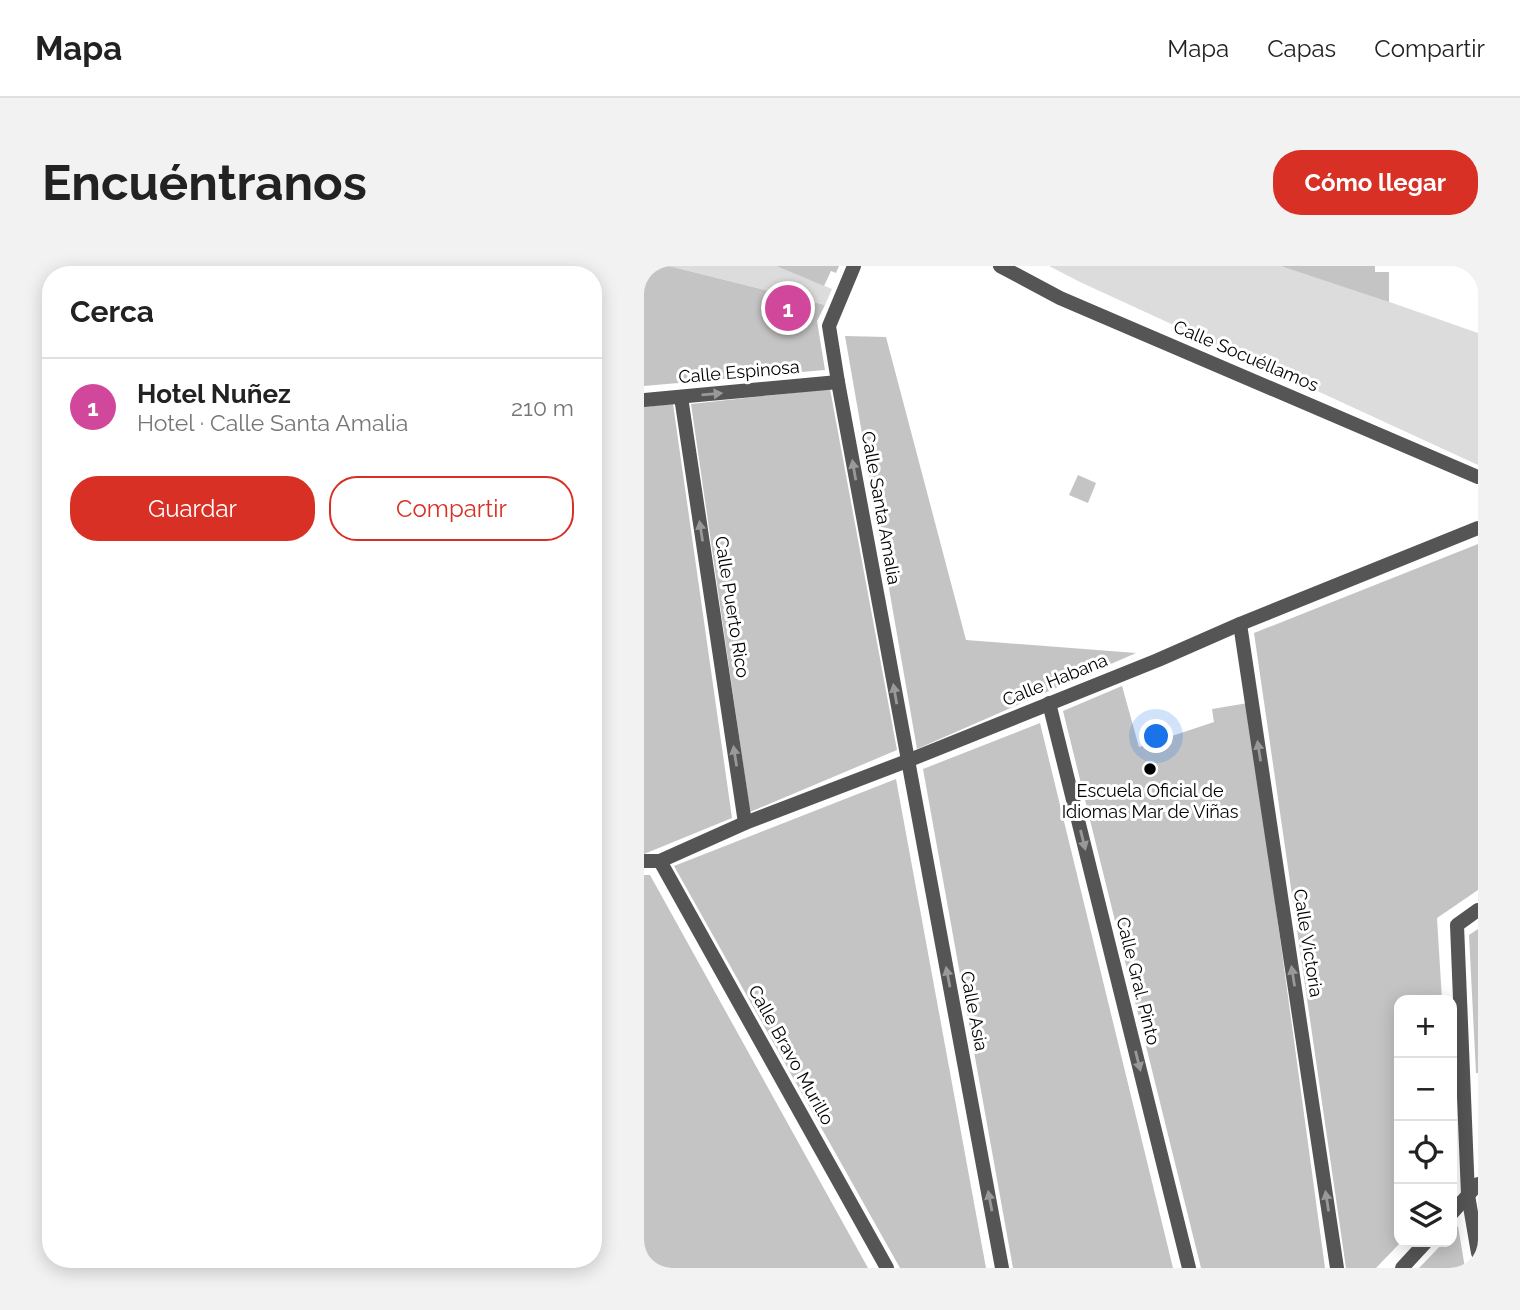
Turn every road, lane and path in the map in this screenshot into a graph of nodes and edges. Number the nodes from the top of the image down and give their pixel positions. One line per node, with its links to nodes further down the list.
1 (854, 266): 3 (street, Calle Santa Amalia)
2 (1000, 266): 6 (street, Calle Socuéllamos)
3 (838, 382): 4 (street, Calle Espinosa, one-way to 3); 10 (street, Calle Santa Amalia, one-way to 3)
4 (681, 397): 5 (street, Calle Espinosa); 11 (street, Calle Puerto Rico, one-way to 4)
5 (644, 400)
6 (1478, 477)
7 (1478, 528): 8 (street, Calle Habana)
8 (1240, 624): 9 (street, Calle Habana); 22 (street, Calle Victoria, one-way to 8)
9 (1049, 703): 10 (street, Calle Habana); 21 (street, Calle Gral. Pinto, one-way to 21)
10 (907, 761): 11 (street, Calle Habana); 20 (street, Calle Asia, one-way to 10)
11 (745, 823): 13 (street, Calle Habana)
12 (644, 860): 13 (street, Calle Habana)
13 (660, 861): 19 (street, Calle Bravo Murillo)
14 (1478, 910): 15 (street)
15 (1473, 1189): 16 (street); 18 (street)
16 (1457, 1207)
17 (1421, 1247): 23 (street)
18 (1478, 1253)
19 (887, 1268)
20 (1002, 1268)
21 (1189, 1268)
22 (1337, 1268)
23 (1402, 1268)

